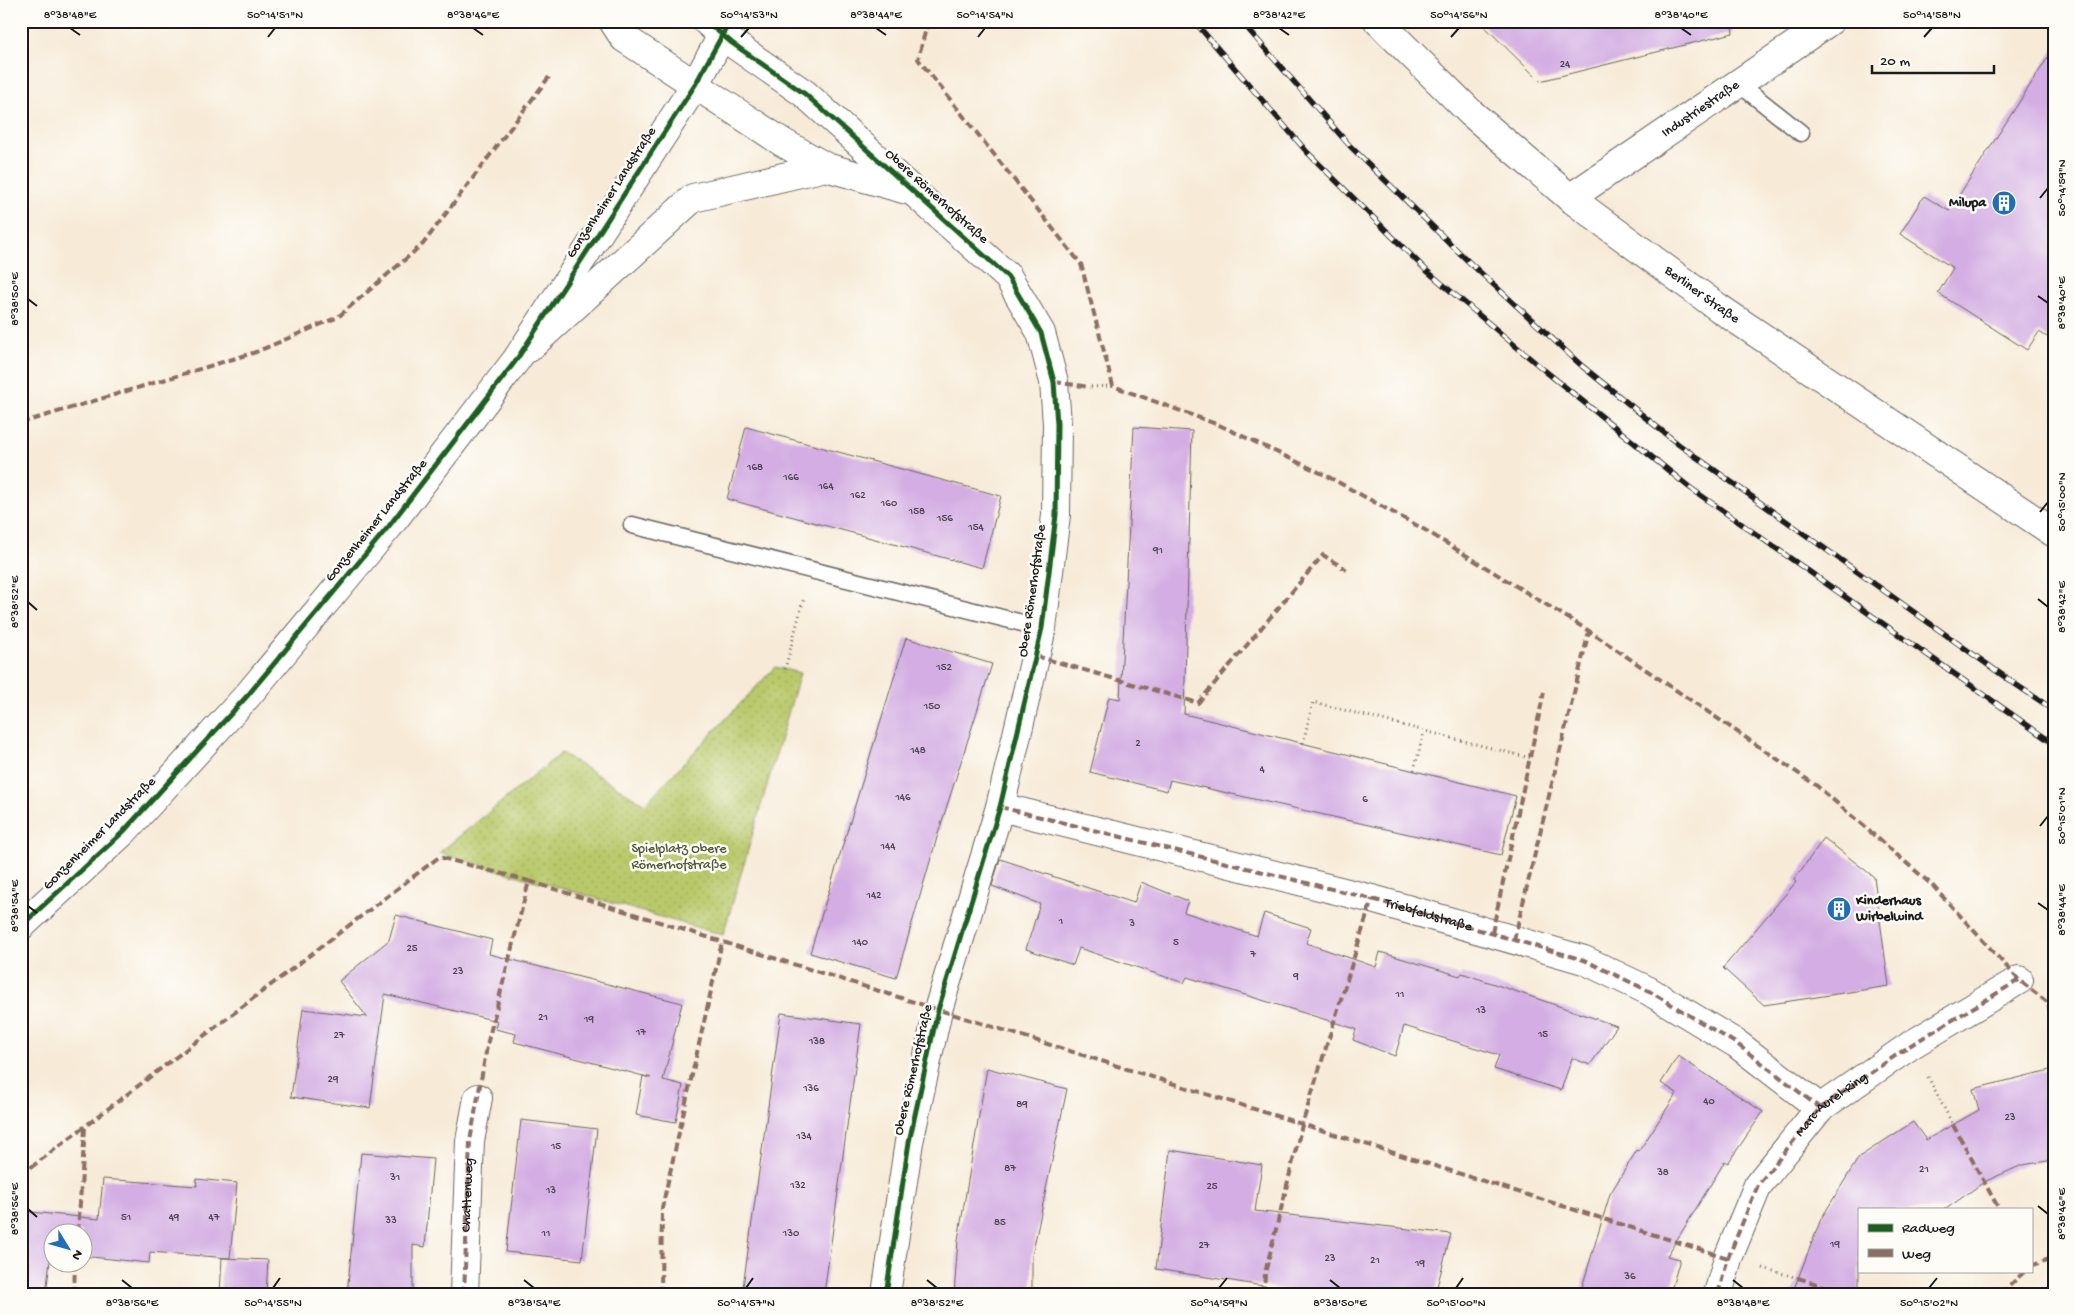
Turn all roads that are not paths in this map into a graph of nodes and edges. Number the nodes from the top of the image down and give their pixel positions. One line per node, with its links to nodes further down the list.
1 (613, 21): 6 (street, Obere Römerhofstraße)
2 (1378, 21): 10 (street, Berliner Straße)
3 (1830, 21): 5 (street, Industriestraße)
4 (722, 30): 6 (street, Gonzenheimer Landstraße); 9 (street, Obere Römerhofstraße)
5 (1738, 83): 7 (lane); 10 (street, Industriestraße)
6 (695, 86): 8 (street, Obere Römerhofstraße); 11 (street, Gonzenheimer Landstraße)
7 (1801, 133)
8 (826, 167): 9 (street, Obere Römerhofstraße); 11 (street, Obere Römerhofstraße)
9 (914, 192): 14 (street, Obere Römerhofstraße)
10 (1570, 198): 13 (street, Berliner Straße)
11 (517, 359): 16 (street, Gonzenheimer Landstraße)
12 (632, 525): 14 (lane)
13 (2054, 533)
14 (1042, 628): 15 (street, Obere Römerhofstraße)
15 (1000, 806): 19 (street, Triebfeldstraße); 21 (street, Obere Römerhofstraße)
16 (21, 926)
17 (2019, 980): 19 (street, Marc-Aurel-Ring)
18 (478, 1098): 20 (street, Chattenweg)
19 (1820, 1108): 22 (street, Marc-Aurel-Ring)
20 (464, 1294)
21 (886, 1294)
22 (1718, 1294)

